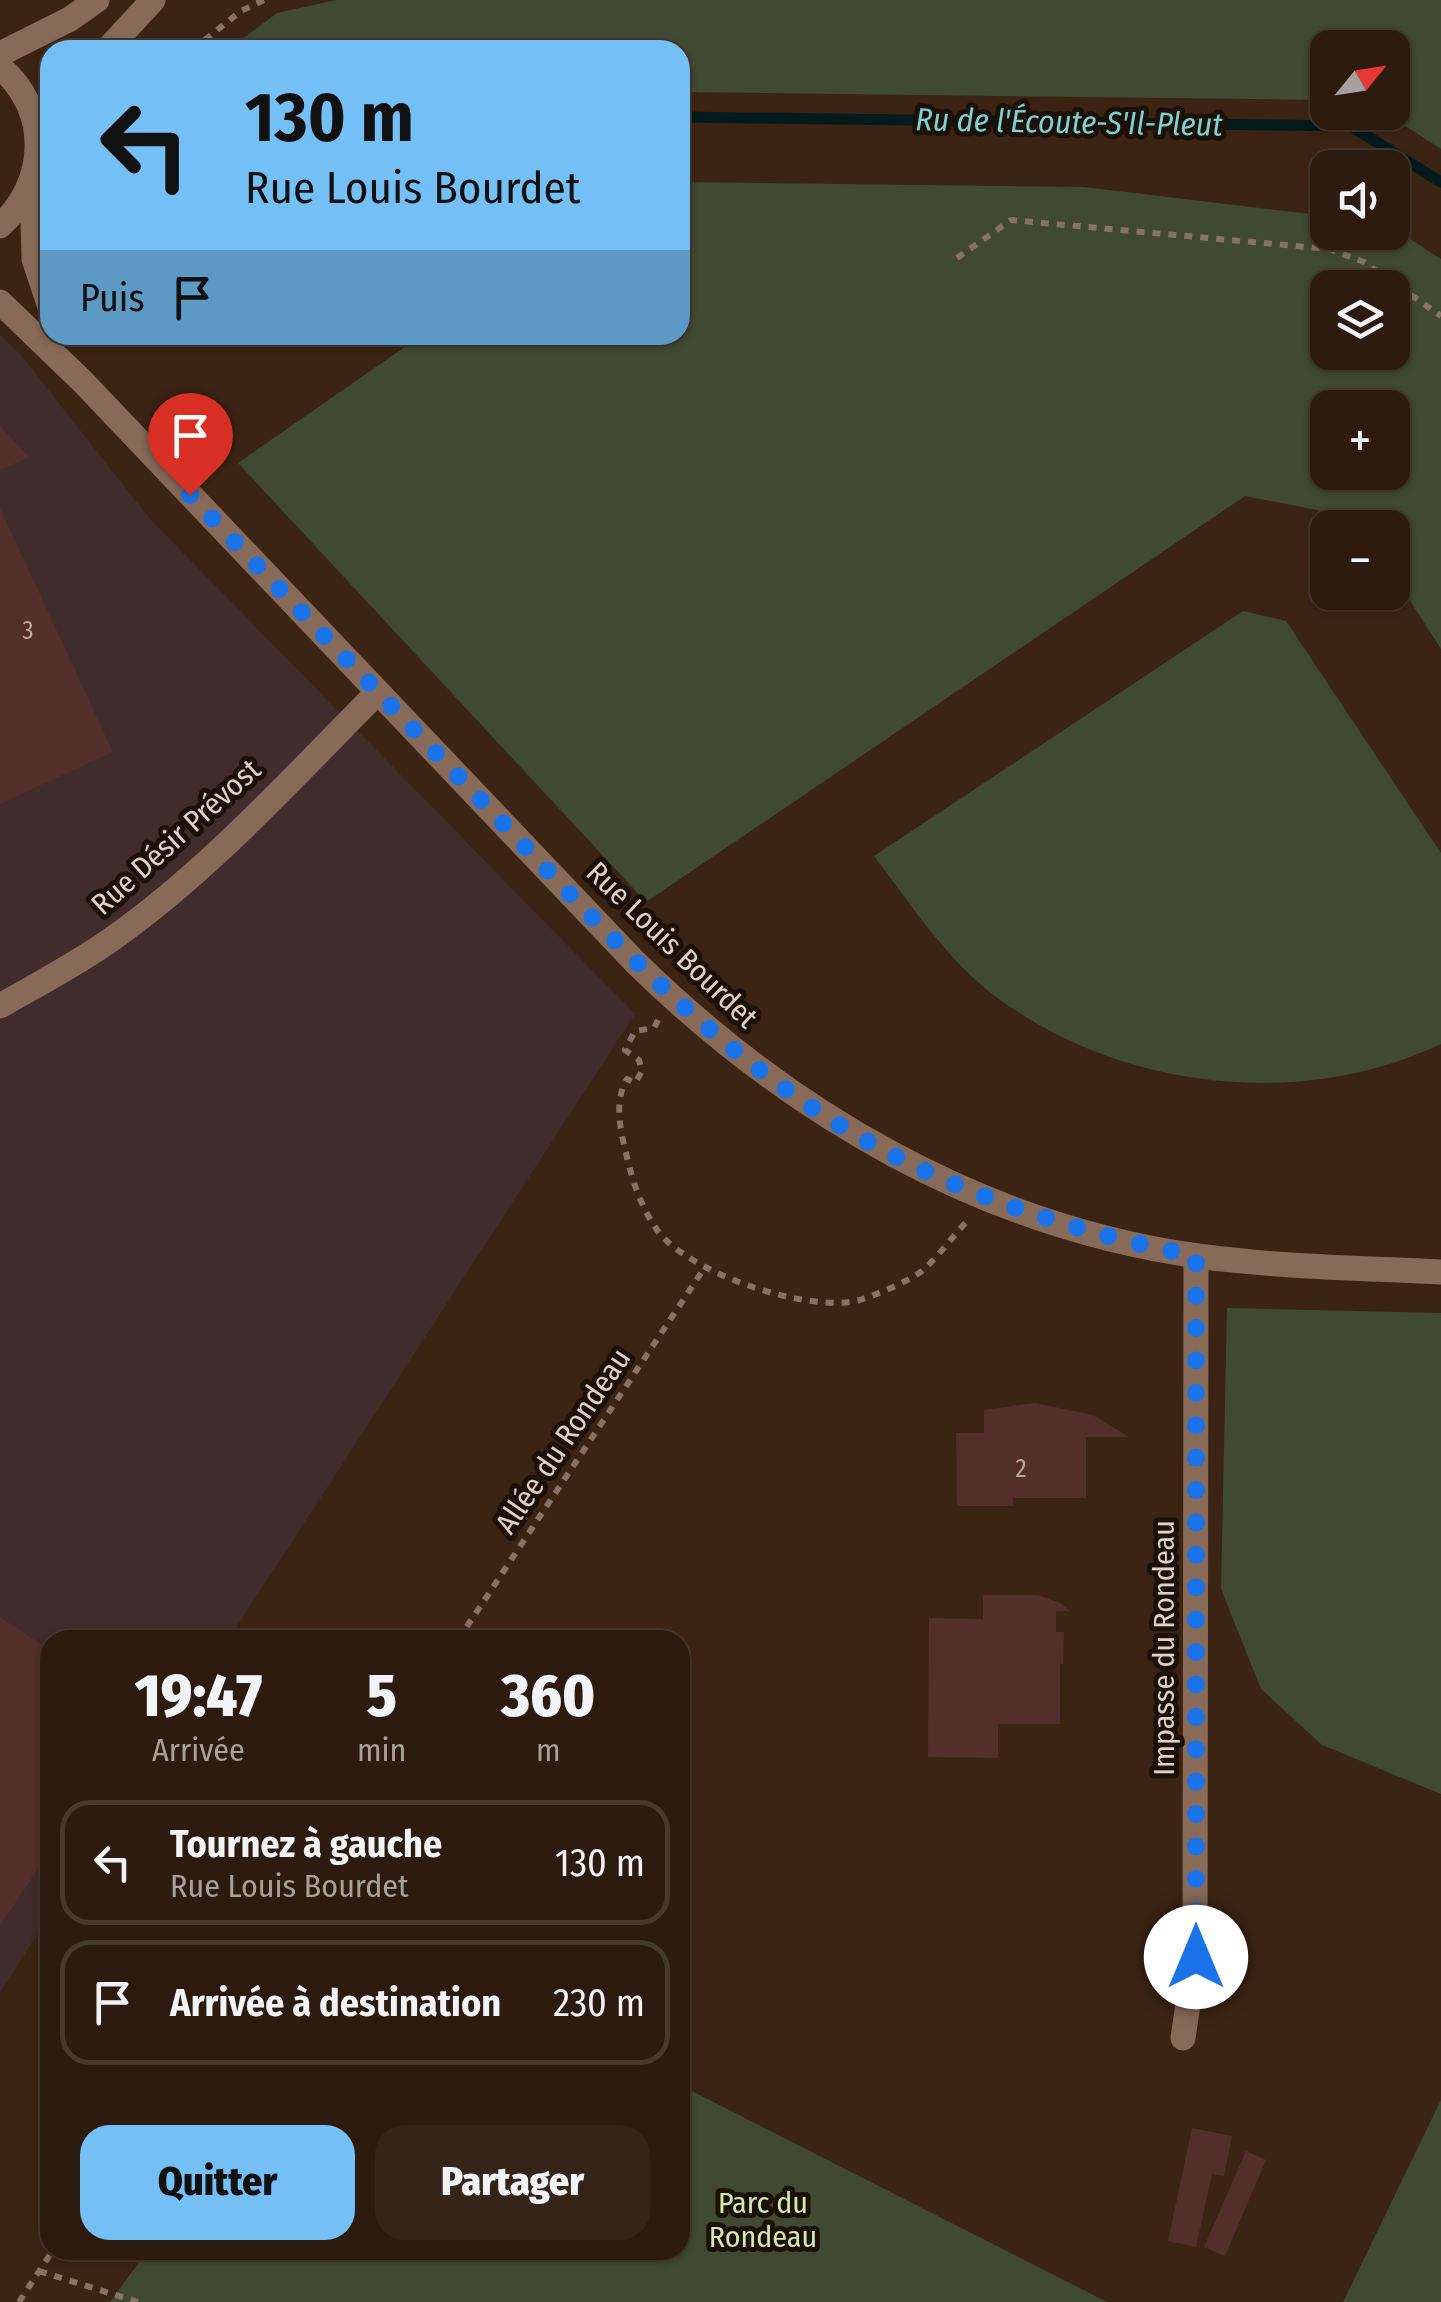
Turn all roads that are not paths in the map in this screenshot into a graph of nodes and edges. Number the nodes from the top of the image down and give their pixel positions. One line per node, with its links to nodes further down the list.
1 (97, 0): 4 (street)
2 (153, 0): 3 (street)
3 (116, 40)
4 (0, 54)
5 (0, 68): 6 (street)
6 (40, 120)
7 (40, 149): 8 (street)
8 (32, 184): 9 (street); 10 (street)
9 (0, 226)
10 (40, 277)
11 (0, 302): 12 (street, Rue Louis Bourdet)
12 (40, 340)
13 (45, 345): 15 (street, Rue Louis Bourdet)
14 (67, 345): 15 (street, Rue Louis Bourdet)
15 (84, 382): 16 (street, Rue Louis Bourdet)
16 (377, 692): 17 (street, Rue Désir Prévost); 18 (street, Rue Louis Bourdet)
17 (0, 1006)
18 (1196, 1256): 19 (street, Rue Louis Bourdet); 20 (street, Impasse du Rondeau)
19 (1441, 1272)
20 (1183, 2038)

